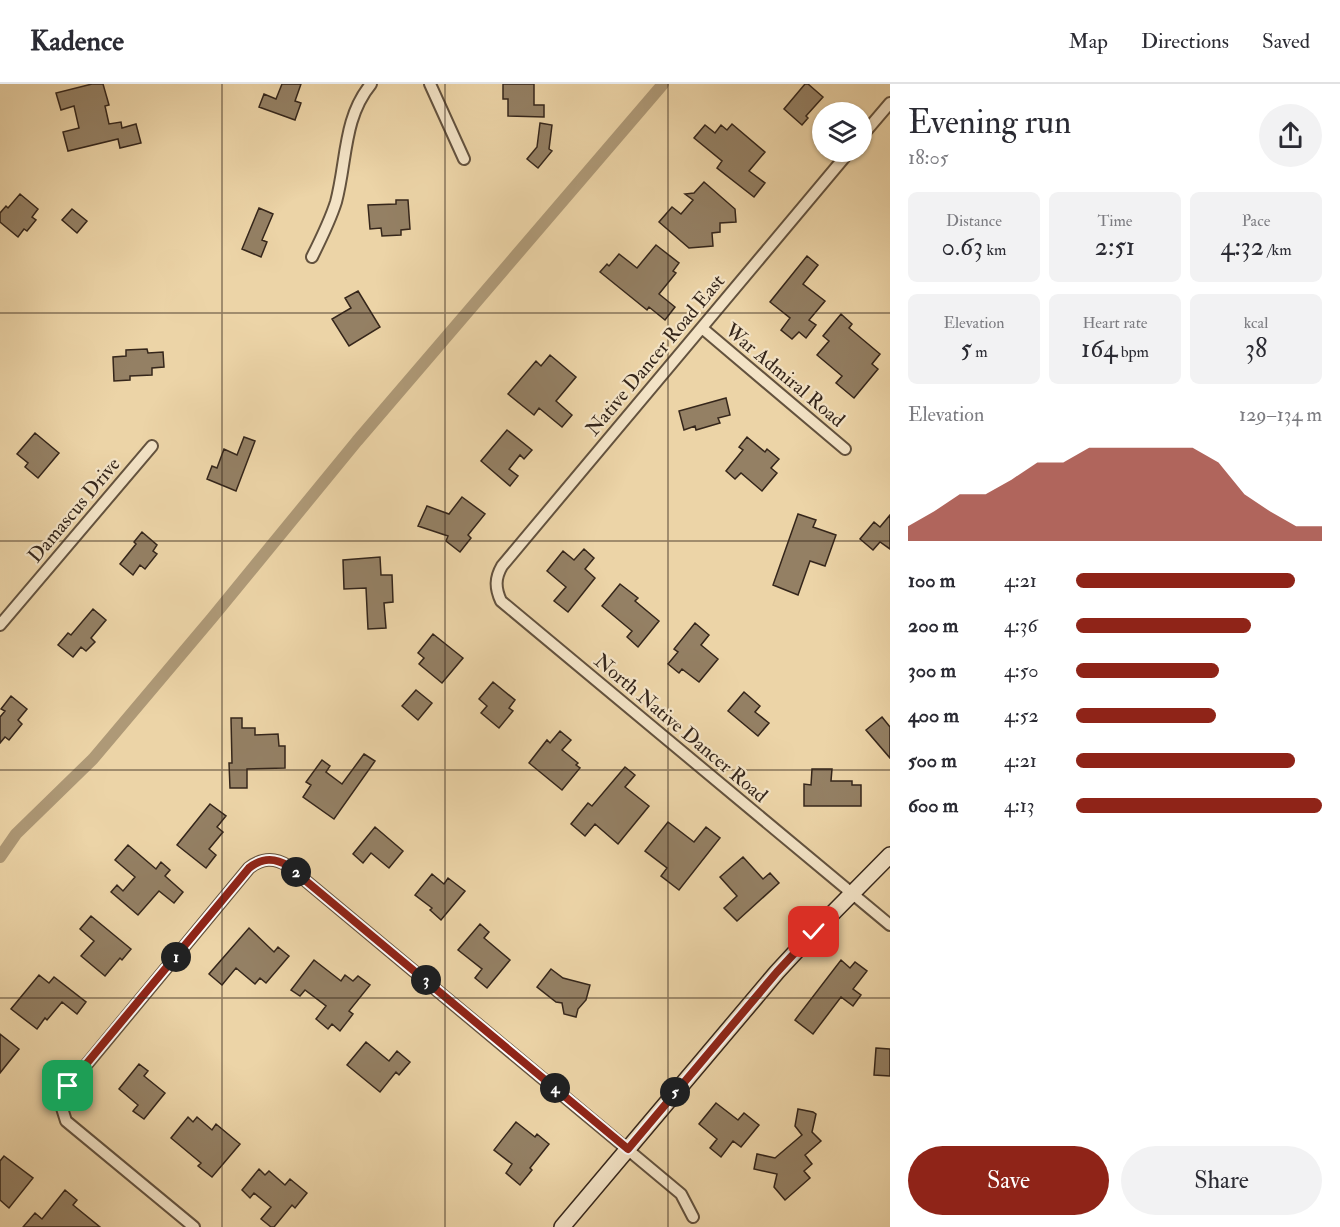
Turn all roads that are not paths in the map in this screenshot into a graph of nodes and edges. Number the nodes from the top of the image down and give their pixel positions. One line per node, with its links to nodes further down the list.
1 (371, 84): 7 (street)
2 (430, 84): 5 (street)
3 (890, 103): 4 (street)
4 (872, 124)
5 (464, 159)
6 (841, 162): 8 (street, Native Dancer Road East)
7 (312, 257)
8 (702, 328): 10 (street, War Admiral Road); 11 (street, Native Dancer Road East)
9 (152, 446): 12 (street, Damascus Drive)
10 (844, 449)
11 (496, 585): 14 (street, North Native Dancer Road)
12 (0, 625)
13 (890, 855): 14 (street)
14 (851, 894): 15 (street, North Native Dancer Road); 16 (street)
15 (890, 925)
16 (628, 1149): 17 (street); 18 (street); 19 (street)
17 (693, 1217)
18 (194, 1227)
19 (562, 1227)

